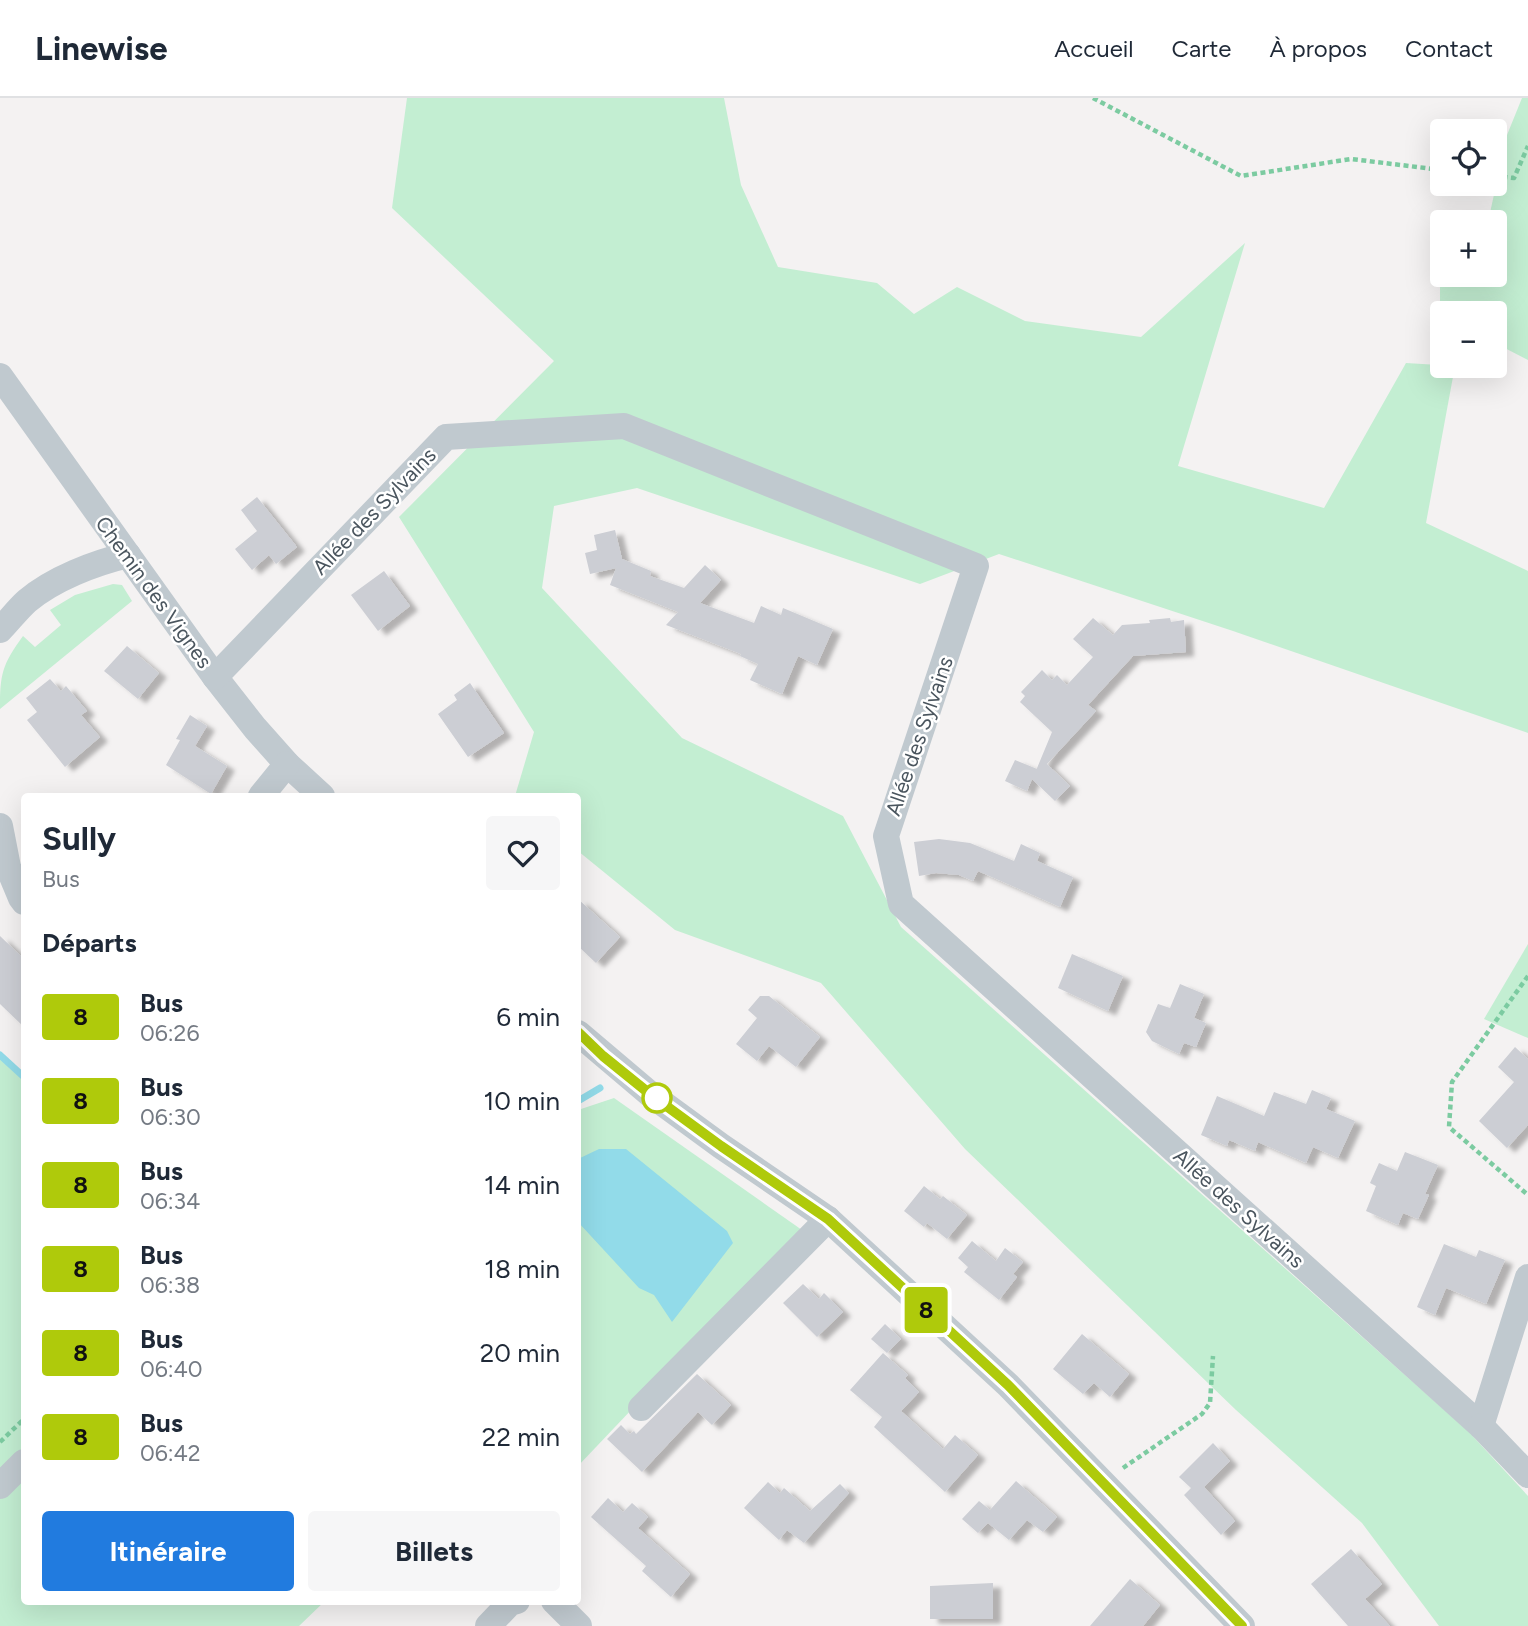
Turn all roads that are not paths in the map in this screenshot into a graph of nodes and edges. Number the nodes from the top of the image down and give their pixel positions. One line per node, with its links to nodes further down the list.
1 (0, 376): 2 (street, Chemin des Vignes)
2 (128, 555): 3 (street); 4 (street, Chemin des Vignes)
3 (0, 630)
4 (215, 677): 5 (street, Chemin des Vignes); 14 (street, Allée des Sylvains)
5 (287, 764): 6 (street); 7 (street, Chemin des Vignes)
6 (263, 793)
7 (319, 793)
8 (0, 826): 9 (street)
9 (21, 899)
10 (581, 1036): 11 (street)
11 (828, 1219): 13 (street); 22 (street)
12 (1528, 1277): 14 (street)
13 (641, 1408)
14 (1482, 1426): 16 (street)
15 (21, 1465): 17 (street)
16 (1528, 1475)
17 (0, 1486)
18 (508, 1605): 20 (street)
19 (558, 1605): 21 (street)
20 (488, 1626)
21 (579, 1626)
22 (1242, 1626)

